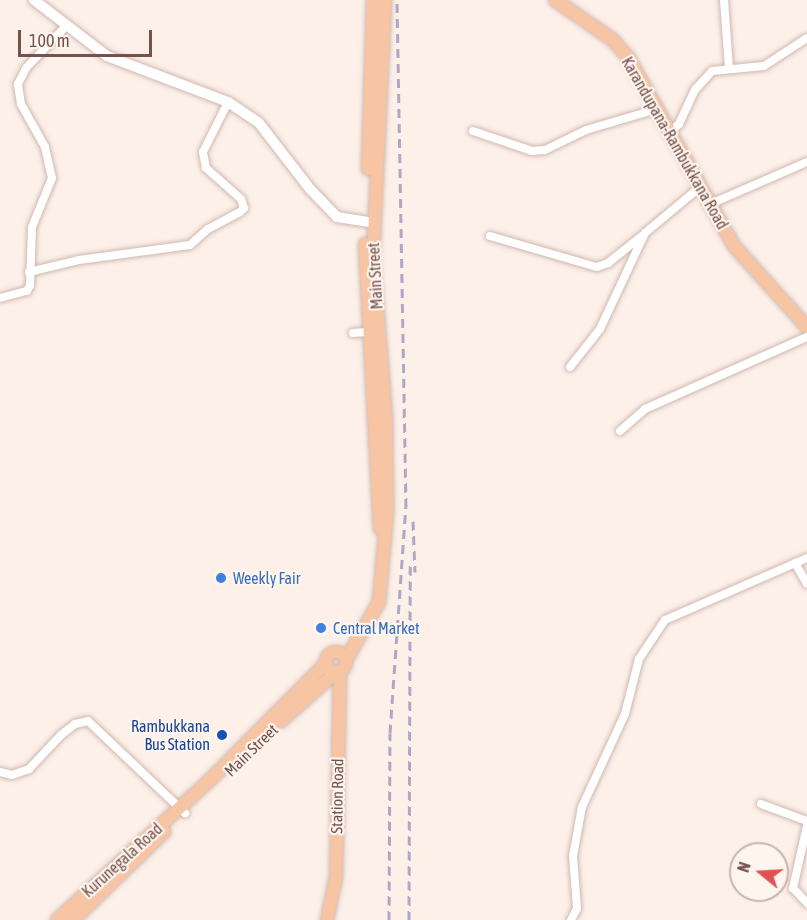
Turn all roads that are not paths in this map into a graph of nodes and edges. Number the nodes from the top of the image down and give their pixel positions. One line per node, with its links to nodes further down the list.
1 (34, 0): 6 (street)
2 (373, 0): 16 (main road, Main Street)
3 (385, 0): 16 (main road, Main Street)
4 (555, 0): 10 (main road, Karandupana-Rambukkana Road)
5 (724, 0): 8 (street)
6 (65, 27): 9 (street); 19 (street)
7 (807, 38): 8 (street)
8 (729, 68): 12 (street)
9 (228, 102): 16 (street); 19 (street)
10 (657, 109): 11 (street); 12 (main road, Karandupana-Rambukkana Road)
11 (473, 131)
12 (670, 132): 14 (main road, Karandupana-Rambukkana Road)
13 (807, 162): 15 (street)
14 (700, 188): 15 (main road, Karandupana-Rambukkana Road); 17 (street)
15 (708, 206): 21 (main road, Karandupana-Rambukkana Road)
16 (370, 222): 22 (main road, Main Street); 27 (main road, Main Street)
17 (645, 233): 18 (street); 25 (street)
18 (490, 236)
19 (29, 272): 20 (street)
20 (0, 298)
21 (807, 327)
22 (369, 332): 23 (street); 27 (main road, Main Street)
23 (353, 333)
24 (807, 337): 26 (street)
25 (570, 368)
26 (620, 431)
27 (383, 551): 31 (main road, Main Street)
28 (807, 558): 29 (street)
29 (795, 563): 30 (street); 44 (street)
30 (807, 584)
31 (362, 633): 32 (main road, Main Street); 34 (main road, Main Street)
32 (336, 651): 33 (main road, Main Street); 34 (main road)
33 (326, 663): 34 (main road); 37 (main road, Main Street)
34 (341, 668): 37 (main road, Main Street); 43 (main road, Station Road)
35 (0, 772): 37 (street)
36 (761, 804): 38 (street)
37 (187, 807): 41 (main road, Kurunegala Road); 42 (main road, Kurunegala Road)
38 (807, 821)
39 (807, 826): 40 (street)
40 (807, 903)
41 (59, 919)
42 (73, 920)
43 (327, 920)
44 (571, 920)

